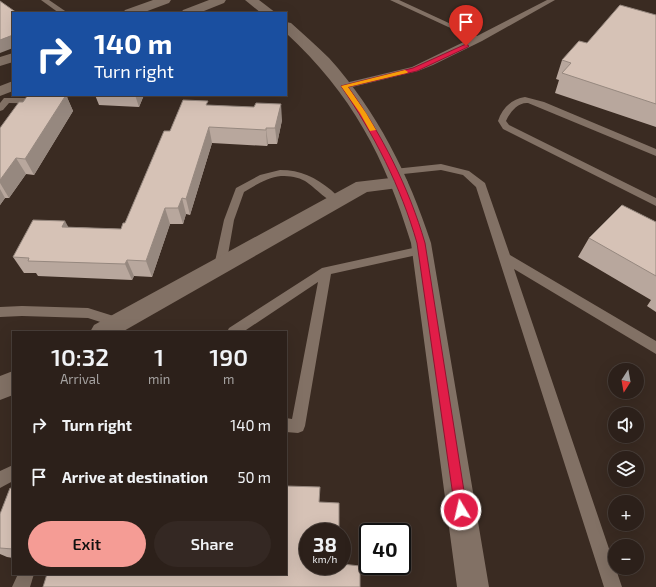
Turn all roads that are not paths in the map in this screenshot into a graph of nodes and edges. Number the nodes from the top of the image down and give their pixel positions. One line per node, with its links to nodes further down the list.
1 (44, 0): 7 (lane)
2 (165, 0): 8 (street)
3 (220, 0): 9 (street)
4 (251, 0): 10 (street)
5 (393, 0): 12 (lane)
6 (552, 0): 12 (lane)
7 (62, 12)
8 (133, 12)
9 (190, 12)
10 (268, 12)
11 (287, 27): 15 (street)
12 (479, 39): 15 (lane)
13 (12, 57): 14 (street)
14 (0, 62)
15 (344, 86): 21 (street)
16 (5, 92): 19 (lane)
17 (33, 96): 18 (lane)
18 (64, 96)
19 (0, 108)
20 (656, 152): 23 (lane)
21 (397, 178): 22 (street); 24 (street); 25 (lane)
22 (337, 201): 26 (street); 26 (lane)
23 (656, 202)
24 (422, 250): 27 (lane); 39 (street)
25 (505, 258): 31 (lane); 40 (lane)
26 (220, 266): 29 (street)
27 (326, 271): 30 (lane); 34 (lane)
28 (0, 312): 29 (lane)
29 (111, 327)
30 (235, 331)
31 (656, 348)
32 (12, 383): 33 (street)
33 (0, 389)
34 (287, 425)
35 (12, 473): 36 (lane)
36 (0, 480)
37 (26, 575): 38 (lane)
38 (21, 587)
39 (473, 587)
40 (613, 587)

